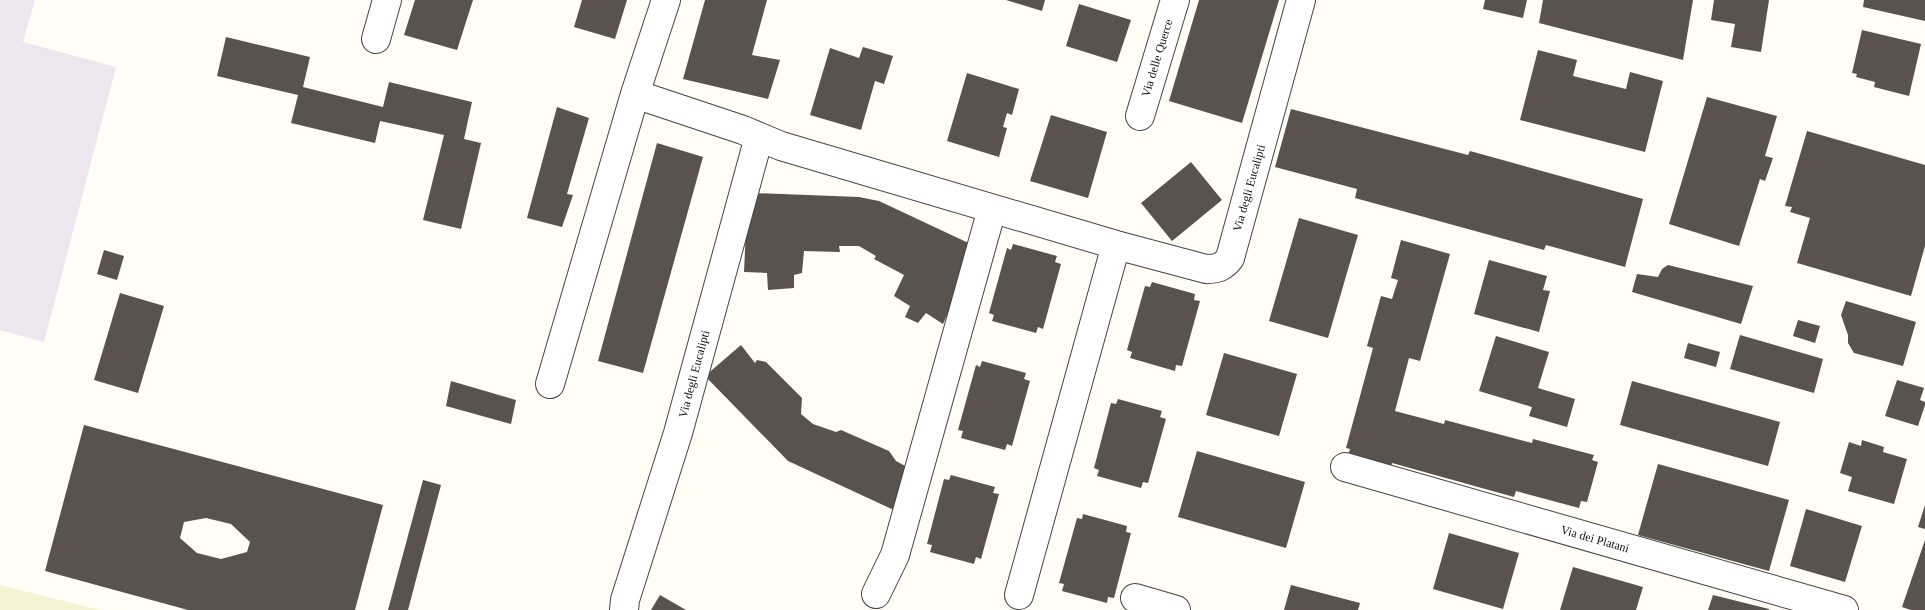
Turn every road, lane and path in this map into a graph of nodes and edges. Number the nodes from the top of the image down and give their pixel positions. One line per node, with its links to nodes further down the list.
1 (387, 0): 5 (street)
2 (666, 0): 6 (street)
3 (1174, 0): 7 (street, Via delle Querce)
4 (1301, 0): 10 (street, Via degli Eucalipti)
5 (376, 39)
6 (635, 94): 8 (street, Via degli Eucalipti); 11 (street)
7 (1140, 116)
8 (760, 137): 9 (street, Via degli Eucalipti); 16 (street, Via degli Eucalipti)
9 (992, 209): 10 (street, Via degli Eucalipti); 13 (street)
10 (1116, 245): 14 (street)
11 (550, 384)
12 (1346, 467): 18 (street, Via dei Platani)
13 (876, 594)
14 (1019, 595)
15 (1135, 598): 17 (street)
16 (624, 610)
17 (1176, 610)
18 (1844, 610)

